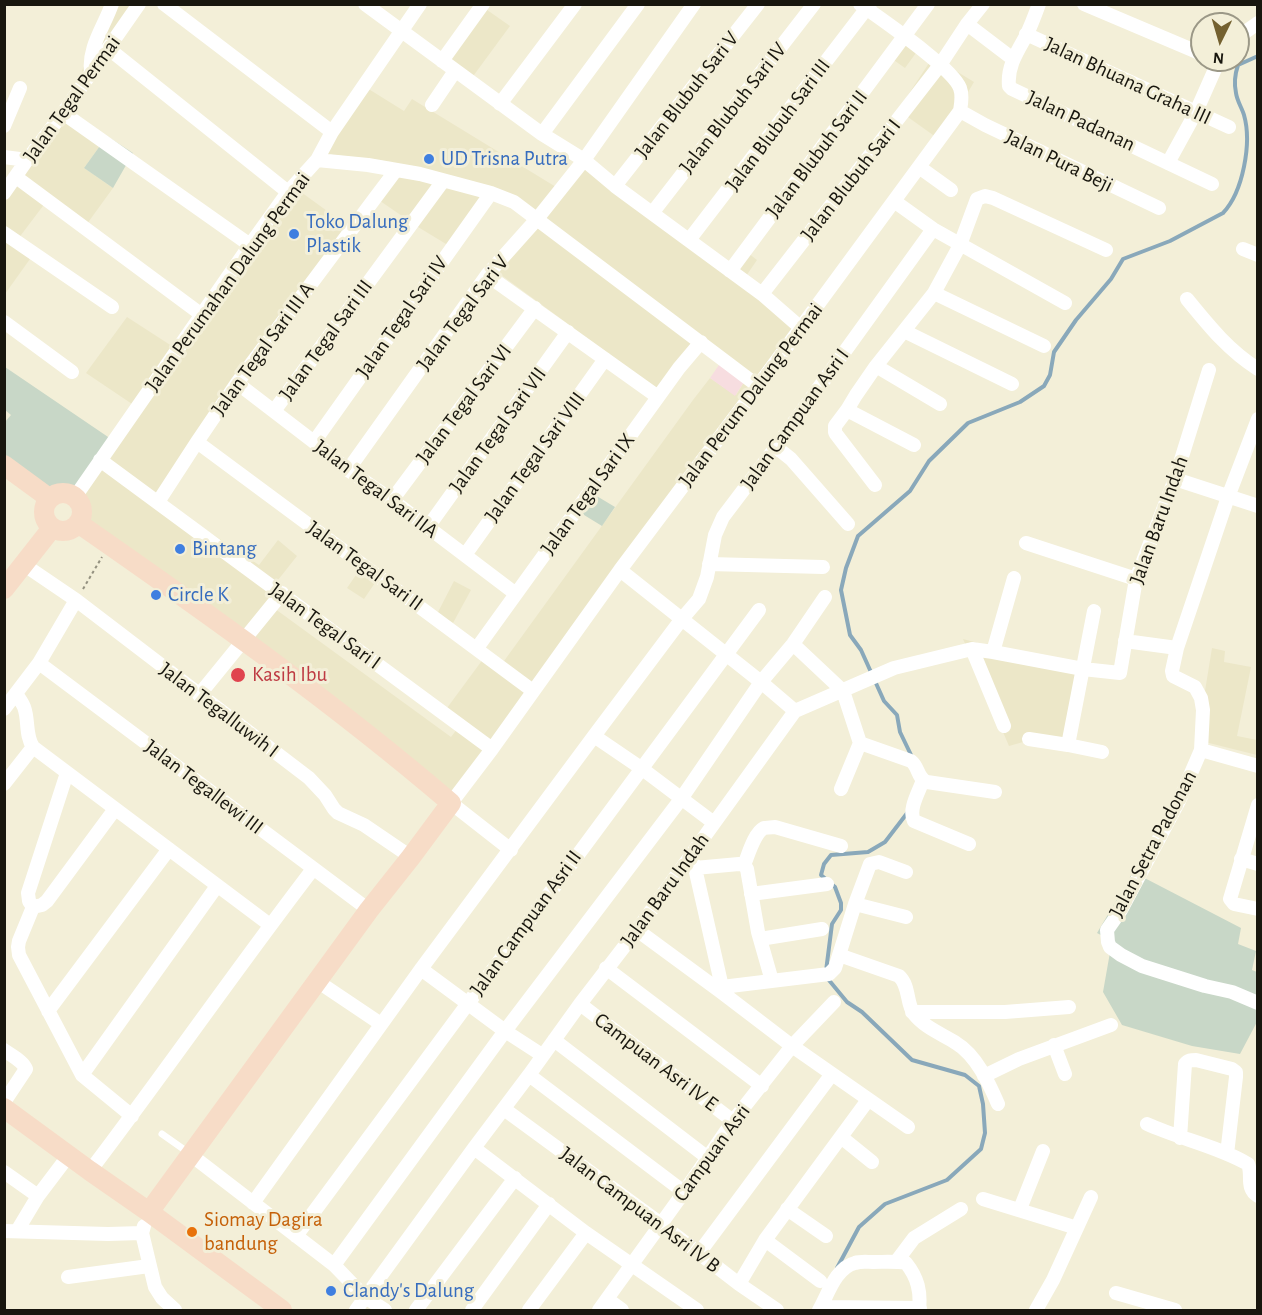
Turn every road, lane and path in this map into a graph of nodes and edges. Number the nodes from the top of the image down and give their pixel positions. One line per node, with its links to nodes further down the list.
1 (112, 4): 27 (street)
2 (139, 4): 21 (street, Jalan Tegal Permai)
3 (164, 4): 37 (street)
4 (365, 4): 18 (street)
5 (420, 4): 18 (street)
6 (483, 4): 24 (street)
7 (575, 4): 30 (street)
8 (638, 4): 38 (street)
9 (694, 4): 42 (street, Jalan Tegal Sari V)
10 (758, 4): 49 (street, Jalan Blubuh Sari V)
11 (813, 4): 56 (street, Jalan Blubuh Sari IV)
12 (928, 4): 20 (street, Jalan Blubuh Sari II)
13 (983, 4): 17 (street, Jalan Blubuh Sari I)
14 (1040, 4): 19 (street, Jalan Padanan)
15 (1084, 4): 22 (street)
16 (865, 6): 20 (street); 60 (street, Jalan Blubuh Sari III)
17 (967, 24): 23 (street); 25 (street, Jalan Blubuh Sari I)
18 (402, 30): 24 (street); 37 (street)
19 (1026, 34): 23 (street, Jalan Padanan); 33 (street, Jalan Bhuana Graha III)
20 (905, 37): 25 (street); 66 (street, Jalan Blubuh Sari II)
21 (109, 49): 27 (street, Jalan Tegal Permai); 51 (street)
22 (1190, 49)
23 (1013, 59): 43 (street, Jalan Padanan)
24 (442, 61): 26 (street)
25 (940, 65): 32 (street); 69 (street, Jalan Blubuh Sari I)
26 (455, 71): 30 (street); 31 (street)
27 (91, 72): 34 (street, Jalan Tegal Permai)
28 (1213, 72): 33 (street)
29 (20, 88): 35 (street)
30 (500, 104): 38 (street)
31 (432, 105)
32 (960, 111): 44 (street, Jalan Perum Dalung Permai); 55 (street, Jalan Pura Beji)
33 (1196, 112): 36 (street, Jalan Bhuana Graha III); 43 (street)
34 (63, 113): 40 (street, Jalan Tegal Permai); 61 (street)
35 (4, 126)
36 (1229, 127)
37 (332, 132): 41 (street)
38 (542, 134): 42 (street)
39 (4, 158): 40 (street)
40 (27, 160): 46 (street, Jalan Tegal Permai)
41 (317, 160): 45 (street, Jalan Perumahan Dalung Permai); 51 (street, Jalan Perumahan Dalung Permai)
42 (584, 160): 49 (street); 57 (street, Jalan Tegal Sari V)
43 (1168, 163): 48 (street, Jalan Padanan)
44 (919, 167): 50 (street); 54 (street, Jalan Perum Dalung Permai)
45 (396, 170): 47 (street, Jalan Perumahan Dalung Permai); 86 (street, Jalan Tegal Sari III A)
46 (16, 177): 52 (street, Jalan Tegal Permai); 74 (street)
47 (443, 181): 53 (street, Jalan Perumahan Dalung Permai); 92 (street, Jalan Tegal Sari III)
48 (1212, 184)
49 (615, 186): 56 (street)
50 (951, 190)
51 (288, 192): 61 (street, Jalan Perumahan Dalung Permai)
52 (4, 193)
53 (491, 193): 57 (street, Jalan Perumahan Dalung Permai); 96 (street, Jalan Tegal Sari IV)
54 (894, 201): 58 (street); 76 (street, Jalan Perum Dalung Permai)
55 (1158, 208)
56 (653, 212): 60 (street)
57 (537, 219): 67 (street, Jalan Tegal Sari V); 79 (street, Jalan Perumahan Dalung Permai)
58 (933, 230): 62 (street); 98 (street, Jalan Campuan Asri I)
59 (4, 233): 72 (street)
60 (689, 240): 66 (street)
61 (250, 245): 74 (street, Jalan Perumahan Dalung Permai)
62 (960, 245): 64 (street); 68 (street); 71 (street)
63 (1243, 249): 65 (street)
64 (1106, 250)
65 (1257, 255)
66 (730, 271): 69 (street)
67 (487, 275): 73 (street); 101 (street, Jalan Tegal Sari V)
68 (934, 293): 77 (street); 80 (street)
69 (762, 294): 76 (street)
70 (1187, 299): 83 (street)
71 (1065, 303)
72 (112, 307)
73 (535, 308): 78 (street); 107 (street, Jalan Tegal Sari VI)
74 (202, 315): 99 (street, Jalan Perumahan Dalung Permai)
75 (4, 322): 85 (street)
76 (801, 328): 88 (street, Jalan Perum Dalung Permai)
77 (904, 331): 82 (street); 87 (street)
78 (568, 332): 81 (street); 112 (street, Jalan Tegal Sari VII)
79 (701, 342): 88 (street, Jalan Perumahan Dalung Permai); 89 (street, Jalan Tegal Sari IX)
80 (1044, 346)
81 (605, 359): 89 (street); 116 (street, Jalan Tegal Sari VIII)
82 (876, 366): 90 (street); 91 (street)
83 (1257, 369)
84 (1209, 370): 102 (street, Jalan Baru Indah)
85 (72, 372)
86 (237, 383): 92 (street, Jalan Tegal Sari IIA); 95 (street, Jalan Tegal Sari III A)
87 (1012, 384)
88 (758, 386): 120 (street, Jalan Perum Dalung Permai)
89 (658, 397): 125 (street, Jalan Tegal Sari IX)
90 (940, 404)
91 (847, 410): 97 (street); 103 (street)
92 (274, 411): 96 (street, Jalan Tegal Sari IIA)
93 (1257, 419): 94 (street)
94 (1254, 441): 105 (street)
95 (197, 442): 108 (street, Jalan Tegal Sari III A); 134 (street, Jalan Tegal Sari II)
96 (314, 442): 101 (street, Jalan Tegal Sari IIA)
97 (914, 445)
98 (776, 447): 111 (street); 118 (street, Jalan Campuan Asri I)
99 (100, 460): 104 (street, Jalan Perumahan Dalung Permai); 108 (street, Jalan Tegal Sari I)
100 (4, 465): 106 (street)
101 (348, 470): 107 (street, Jalan Tegal Sari IIA)
102 (1175, 479): 105 (street); 122 (street, Jalan Baru Indah)
103 (875, 485)
104 (75, 497): 106 (street); 110 (street)
105 (1228, 497): 109 (street); 135 (street)
106 (49, 498): 113 (street)
107 (392, 500): 112 (street, Jalan Tegal Sari IIA)
108 (158, 502): 124 (street, Jalan Tegal Sari I)
109 (1257, 506)
110 (78, 523): 113 (street); 115 (street)
111 (848, 524)
112 (428, 527): 116 (street, Jalan Tegal Sari IIA)
113 (52, 528): 117 (street)
114 (1026, 543): 122 (street)
115 (109, 545): 127 (path); 131 (street)
116 (465, 555): 125 (street, Jalan Tegal Sari IIA)
117 (23, 564): 123 (street); 127 (street, Jalan Tegalluwih I)
118 (709, 564): 119 (street); 130 (street, Jalan Campuan Asri I)
119 (823, 567)
120 (620, 570): 130 (street); 142 (street, Jalan Perum Dalung Permai)
121 (1014, 578): 137 (street)
122 (1136, 579): 132 (street, Jalan Baru Indah)
123 (4, 589)
124 (282, 593): 131 (street); 154 (street, Jalan Tegal Sari I)
125 (516, 594): 134 (street, Jalan Tegal Sari IX)
126 (825, 597): 133 (street)
127 (76, 600): 139 (street); 145 (street, Jalan Tegalluwih I)
128 (759, 610): 138 (street, Jalan Campuan Asri II)
129 (1094, 611): 140 (street)
130 (681, 620): 138 (street); 149 (street, Jalan Campuan Asri I)
131 (245, 640): 145 (street); 165 (street)
132 (1125, 641): 135 (street); 140 (street, Jalan Baru Indah)
133 (794, 644): 141 (street); 143 (street)
134 (477, 648): 142 (street, Jalan Tegal Sari II)
135 (1177, 648): 155 (street, Jalan Setra Padonan)
136 (972, 649): 137 (street); 143 (street); 148 (street)
137 (993, 652): 140 (street)
138 (725, 655): 141 (street); 158 (street, Jalan Campuan Asri II)
139 (39, 663): 144 (street); 178 (street, Jalan Tegallewi III)
140 (1083, 669): 152 (street)
141 (761, 682): 147 (street); 164 (street)
142 (533, 691): 154 (street, Jalan Perum Dalung Permai)
143 (843, 691): 147 (street); 151 (street)
144 (16, 694): 146 (street); 153 (street)
145 (199, 695): 173 (street, Jalan Tegalluwih I)
146 (4, 709)
147 (795, 711): 168 (street, Jalan Baru Indah)
148 (1004, 726)
149 (594, 736): 158 (street); 172 (street, Jalan Campuan Asri I)
150 (1029, 739): 152 (street)
151 (860, 743): 160 (street); 162 (street)
152 (1068, 745): 156 (street)
153 (33, 747): 159 (street); 161 (street)
154 (492, 749): 165 (street, Jalan Perum Dalung Permai)
155 (1201, 750): 157 (street); 200 (street, Jalan Setra Padonan)
156 (1102, 752)
157 (1257, 766)
158 (641, 768): 164 (street); 198 (street, Jalan Campuan Asri II)
159 (67, 773): 166 (street); 184 (street)
160 (923, 780): 163 (street); 169 (street)
161 (4, 784)
162 (841, 789)
163 (995, 792)
164 (681, 799): 168 (street); 207 (street)
165 (451, 803): 172 (street); 173 (street)
166 (115, 809): 171 (street); 184 (street)
167 (1256, 813): 174 (street)
168 (714, 822): 175 (street, Jalan Baru Indah)
169 (969, 844)
170 (841, 846): 177 (street)
171 (169, 849): 181 (street); 203 (street)
172 (511, 850): 194 (street, Jalan Campuan Asri I)
173 (411, 858): 186 (street)
174 (1241, 859): 176 (street); 185 (street)
175 (693, 862): 177 (street); 190 (street, Jalan Baru Indah); 197 (street)
176 (1257, 864)
177 (744, 865): 182 (street)
178 (313, 869): 186 (street, Jalan Tegallewi III); 188 (street)
179 (906, 872): 183 (street)
180 (827, 884): 182 (street)
181 (217, 886): 188 (street); 215 (street)
182 (751, 894): 191 (street)
183 (855, 904): 187 (street); 192 (street)
184 (33, 907): 203 (street)
185 (1257, 909)
186 (369, 910): 195 (street)
187 (906, 917)
188 (270, 926): 224 (street)
189 (822, 929): 191 (street)
190 (637, 930): 193 (street, Jalan Baru Indah); 197 (street)
191 (760, 939): 196 (street)
192 (838, 955): 196 (street); 204 (street)
193 (606, 968): 201 (street, Jalan Baru Indah); 218 (street)
194 (421, 969): 198 (street); 205 (street, Jalan Campuan Asri I)
195 (317, 981): 205 (street); 235 (street)
196 (772, 981): 197 (street)
197 (721, 989): 210 (street)
198 (467, 1002): 207 (street); 257 (street, Jalan Campuan Asri II)
199 (834, 1002): 210 (street, Campuan Asri)
200 (1257, 1003)
201 (580, 1004): 208 (street, Jalan Baru Indah); 225 (street, Campuan Asri IV E)
202 (1069, 1007): 204 (street)
203 (48, 1011): 215 (street)
204 (912, 1012): 217 (street)
205 (381, 1024): 246 (street, Jalan Campuan Asri I)
206 (1111, 1025): 209 (street)
207 (505, 1031): 212 (street); 262 (street)
208 (554, 1040): 212 (street, Jalan Baru Indah); 236 (street)
209 (1054, 1045): 214 (street); 217 (street)
210 (792, 1046): 213 (street); 218 (street, Campuan Asri)
211 (4, 1050): 220 (street)
212 (542, 1055): 216 (street, Jalan Baru Indah)
213 (832, 1074): 219 (street); 260 (street)
214 (1065, 1074)
215 (82, 1075): 224 (street)
216 (529, 1075): 223 (street, Jalan Baru Indah); 241 (street)
217 (984, 1076): 221 (street)
218 (761, 1085): 225 (street, Campuan Asri)
219 (868, 1100): 227 (street); 229 (street)
220 (4, 1102)
221 (998, 1104)
222 (4, 1108): 234 (street)
223 (504, 1109): 231 (street, Jalan Baru Indah); 252 (street, Jalan Campuan Asri IV B)
224 (132, 1116): 238 (street)
225 (733, 1121): 236 (street, Campuan Asri)
226 (1147, 1124): 230 (street)
227 (908, 1127)
228 (162, 1134): 235 (lane)
229 (841, 1137): 237 (street); 248 (street)
230 (1180, 1138): 233 (street); 233 (street)
231 (474, 1148): 240 (street); 269 (street, Jalan Baru Indah)
232 (1043, 1151): 250 (street)
233 (1227, 1154): 243 (street)
234 (69, 1155): 238 (street); 242 (street)
235 (191, 1155): 246 (street); 251 (street)
236 (708, 1158): 241 (street, Campuan Asri)
237 (872, 1162)
238 (90, 1171): 251 (street)
239 (4, 1172): 242 (street)
240 (515, 1178): 247 (street); 278 (street)
241 (684, 1192): 252 (street, Campuan Asri)
242 (38, 1196): 254 (street)
243 (1257, 1196)
244 (1091, 1197): 253 (street)
245 (983, 1199): 250 (street)
246 (253, 1203): 257 (street)
247 (549, 1204): 256 (street); 279 (street)
248 (787, 1209): 258 (street); 259 (street)
249 (961, 1209): 261 (street)
250 (1020, 1209): 253 (street)
251 (149, 1212): 255 (street); 275 (street)
252 (661, 1224): 260 (street, Jalan Campuan Asri IV B); 263 (street, Campuan Asri)
253 (1077, 1228): 283 (street)
254 (9, 1230): 255 (street)
255 (142, 1233): 264 (street)
256 (586, 1233): 263 (street); 280 (street)
257 (296, 1236): 262 (street)
258 (826, 1236)
259 (765, 1240): 266 (street); 267 (street)
260 (699, 1253): 267 (street, Jalan Campuan Asri IV B)
261 (896, 1262): 271 (street); 272 (street)
262 (334, 1265): 269 (street)
263 (631, 1265): 270 (street, Campuan Asri); 282 (street)
264 (149, 1266): 265 (street); 274 (street)
265 (68, 1276)
266 (820, 1281)
267 (739, 1284): 273 (street, Jalan Campuan Asri IV B)
268 (1116, 1293): 284 (street)
269 (365, 1297): 276 (street, Jalan Baru Indah); 277 (street)
270 (603, 1305): 281 (street)
271 (820, 1309): 272 (street)
272 (920, 1309)
273 (774, 1310)
274 (175, 1311)
275 (282, 1311)
276 (356, 1311)
277 (385, 1311)
278 (416, 1311)
279 (472, 1311)
280 (529, 1311)
281 (622, 1311)
282 (697, 1311)
283 (1036, 1311)
284 (1175, 1311)

